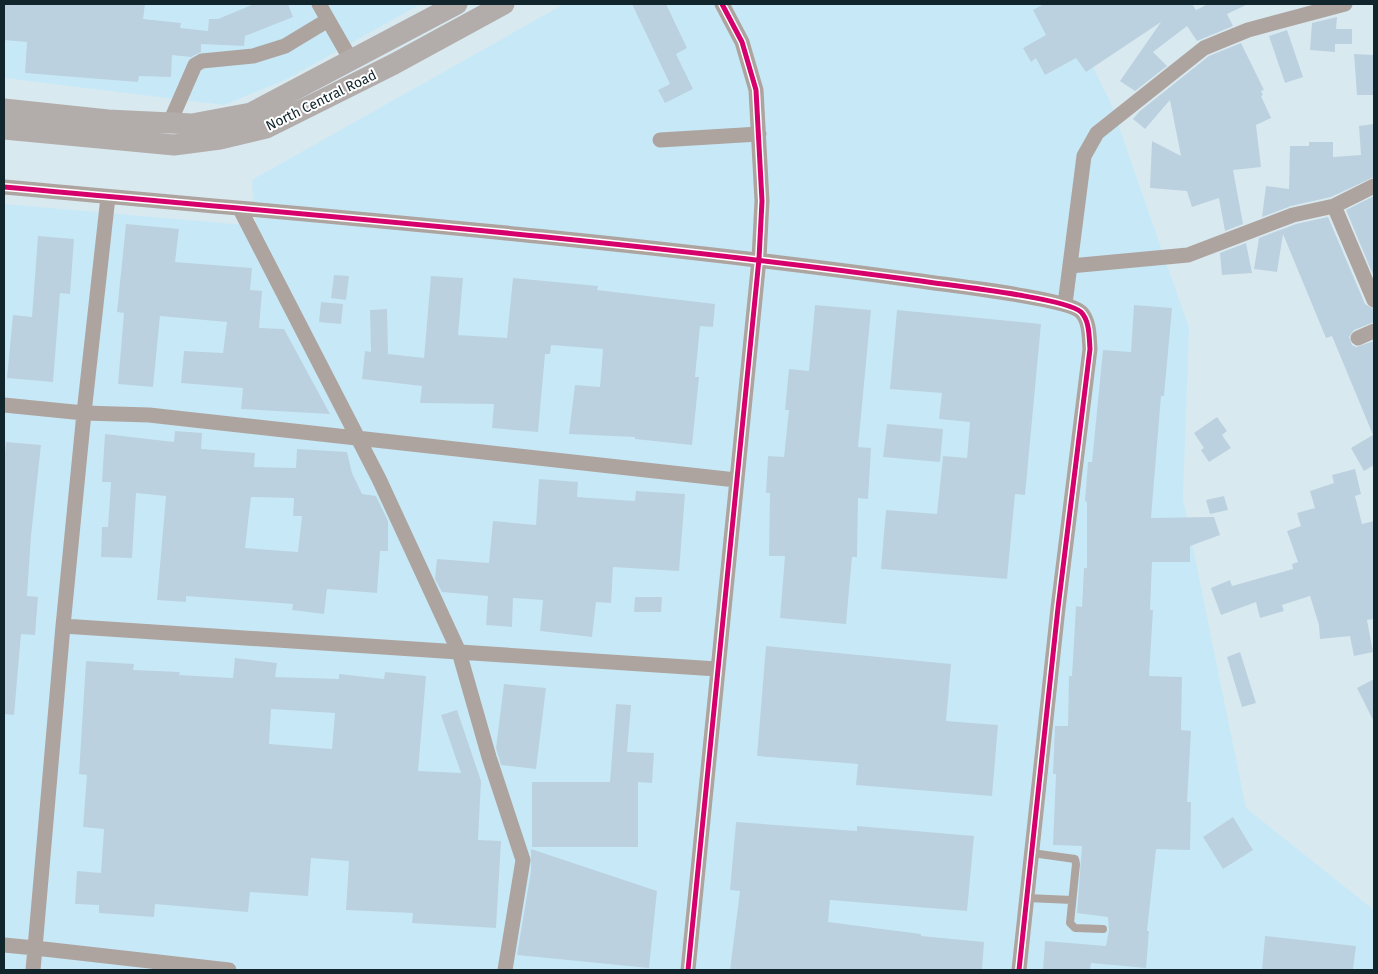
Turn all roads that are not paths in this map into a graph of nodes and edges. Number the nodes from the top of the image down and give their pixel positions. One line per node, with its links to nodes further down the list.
1 (319, 4): 6 (street)
2 (457, 4): 7 (main road, North Central Road)
3 (504, 4): 10 (main road, North Central Road)
4 (722, 4): 11 (street)
5 (1345, 4): 19 (street)
6 (328, 20): 7 (street); 9 (street)
7 (351, 60): 9 (main road, North Central Road)
8 (4, 109): 9 (main road, North Central Road)
9 (170, 122)
10 (4, 129)
11 (759, 134): 12 (street); 18 (street)
12 (660, 140)
13 (1374, 186): 16 (street)
14 (4, 187): 15 (street)
15 (108, 197): 17 (street); 25 (street)
16 (1334, 206): 19 (street); 20 (street)
17 (240, 209): 18 (street); 26 (street)
18 (759, 259): 21 (street); 27 (street)
19 (1070, 266): 21 (street)
20 (1374, 300)
21 (1065, 304): 31 (street)
22 (1374, 332): 23 (street)
23 (1358, 338)
24 (4, 405): 25 (street)
25 (84, 413): 26 (street); 28 (street)
26 (357, 438): 27 (street); 29 (street)
27 (736, 480): 30 (street)
28 (63, 626): 29 (street); 36 (street)
29 (460, 652): 30 (street); 39 (street)
30 (718, 669): 40 (street)
31 (1032, 853): 32 (street); 33 (lane)
32 (1027, 898): 33 (lane); 41 (street)
33 (1072, 900): 34 (lane)
34 (1103, 929)
35 (4, 945): 36 (street)
36 (35, 948): 37 (street); 38 (street)
37 (33, 970)
38 (229, 970)
39 (505, 970)
40 (688, 970)
41 (1019, 970)

